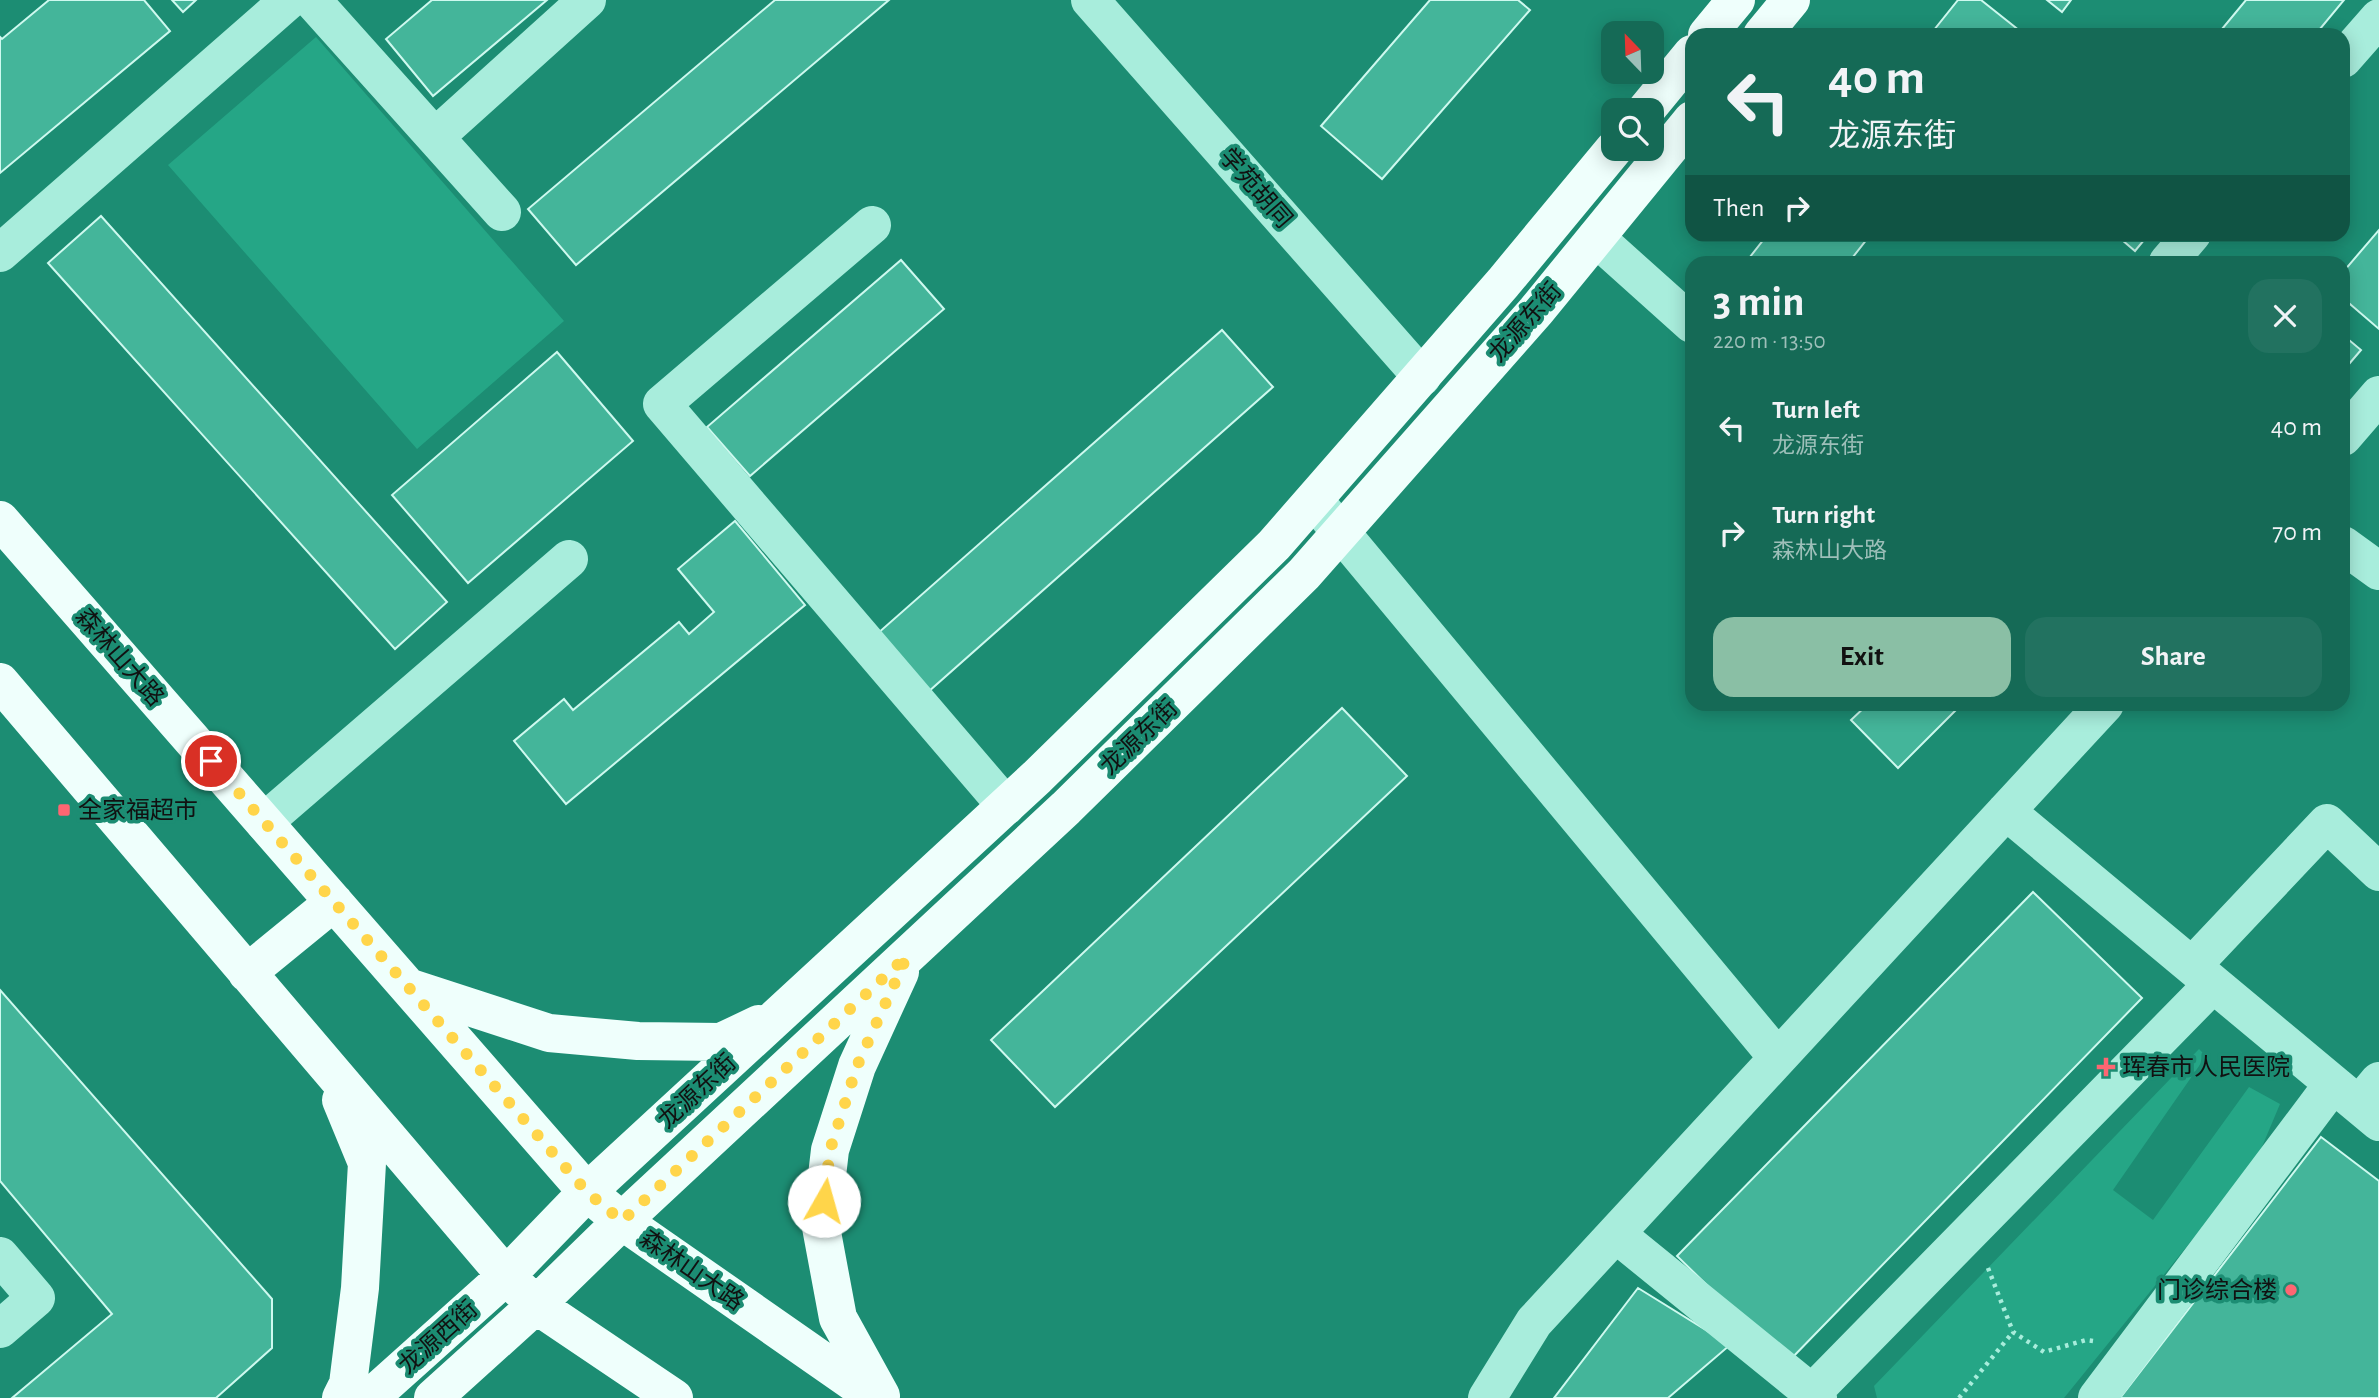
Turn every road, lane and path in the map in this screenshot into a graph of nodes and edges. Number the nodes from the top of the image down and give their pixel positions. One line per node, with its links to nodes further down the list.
1 (289, 0): 20 (street)
2 (312, 0): 14 (street)
3 (587, 0): 14 (street)
4 (1090, 0): 23 (street, 学苑胡同)
5 (1736, 0): 8 (main road)
6 (1791, 0): 9 (main road)
7 (2379, 18): 10 (street)
8 (1713, 28)
9 (1768, 28)
10 (2350, 52)
11 (1685, 63): 12 (main road)
12 (1656, 98)
13 (1685, 129): 18 (main road, 龙源东街)
14 (435, 137): 16 (street)
15 (1604, 161): 23 (main road, 龙源东街)
16 (502, 212)
17 (872, 225): 34 (street)
18 (1596, 237): 22 (street); 28 (main road, 龙源东街)
19 (2185, 242): 21 (street)
20 (0, 253)
21 (2173, 256)
22 (1685, 318)
23 (1422, 377): 26 (main road, 龙源东街)
24 (2379, 395): 25 (street)
25 (2350, 429)
26 (1314, 500): 28 (street); 34 (main road, 龙源东街)
27 (0, 520): 36 (main road, 森林山大路)
28 (1341, 533): 39 (main road, 龙源东街); 44 (street)
29 (2350, 550): 31 (street)
30 (569, 559): 36 (street)
31 (2379, 571)
32 (0, 682): 40 (main road)
33 (2099, 711): 35 (street)
34 (1006, 806): 43 (main road, 龙源东街)
35 (2006, 811): 41 (street); 44 (street)
36 (264, 822): 38 (main road, 森林山大路)
37 (2379, 872): 41 (street)
38 (334, 902): 40 (main road); 42 (main road, 森林山大路)
39 (907, 956): 48 (main road, 龙源东街); 63 (main road)
40 (247, 973): 45 (main road)
41 (2203, 975): 46 (street); 49 (street)
42 (408, 987): 43 (main road); 47 (main road, 森林山大路)
43 (780, 1014): 47 (main road, 龙源东街)
44 (1778, 1058): 50 (street)
45 (329, 1069): 52 (main road); 58 (main road)
46 (2362, 1098): 56 (street)
47 (587, 1192): 48 (main road, 森林山大路); 52 (main road, 龙源东街)
48 (622, 1221): 53 (main road, 龙源东街); 62 (main road, 森林山大路)
49 (1969, 1233): 55 (path); 57 (street)
50 (1616, 1234): 57 (street); 64 (street)
51 (0, 1256): 54 (street)
52 (506, 1276): 53 (main road); 59 (main road, 龙源西街)
53 (537, 1305): 60 (main road, 龙源西街); 61 (main road)
54 (0, 1329)
55 (2013, 1332): 56 (path); 65 (path)
56 (2131, 1353): 66 (street)
57 (1815, 1396)
58 (341, 1398)
59 (370, 1398)
60 (433, 1398)
61 (674, 1398)
62 (876, 1398)
63 (883, 1398)
64 (1487, 1398)
65 (1959, 1398)
66 (2098, 1398)

